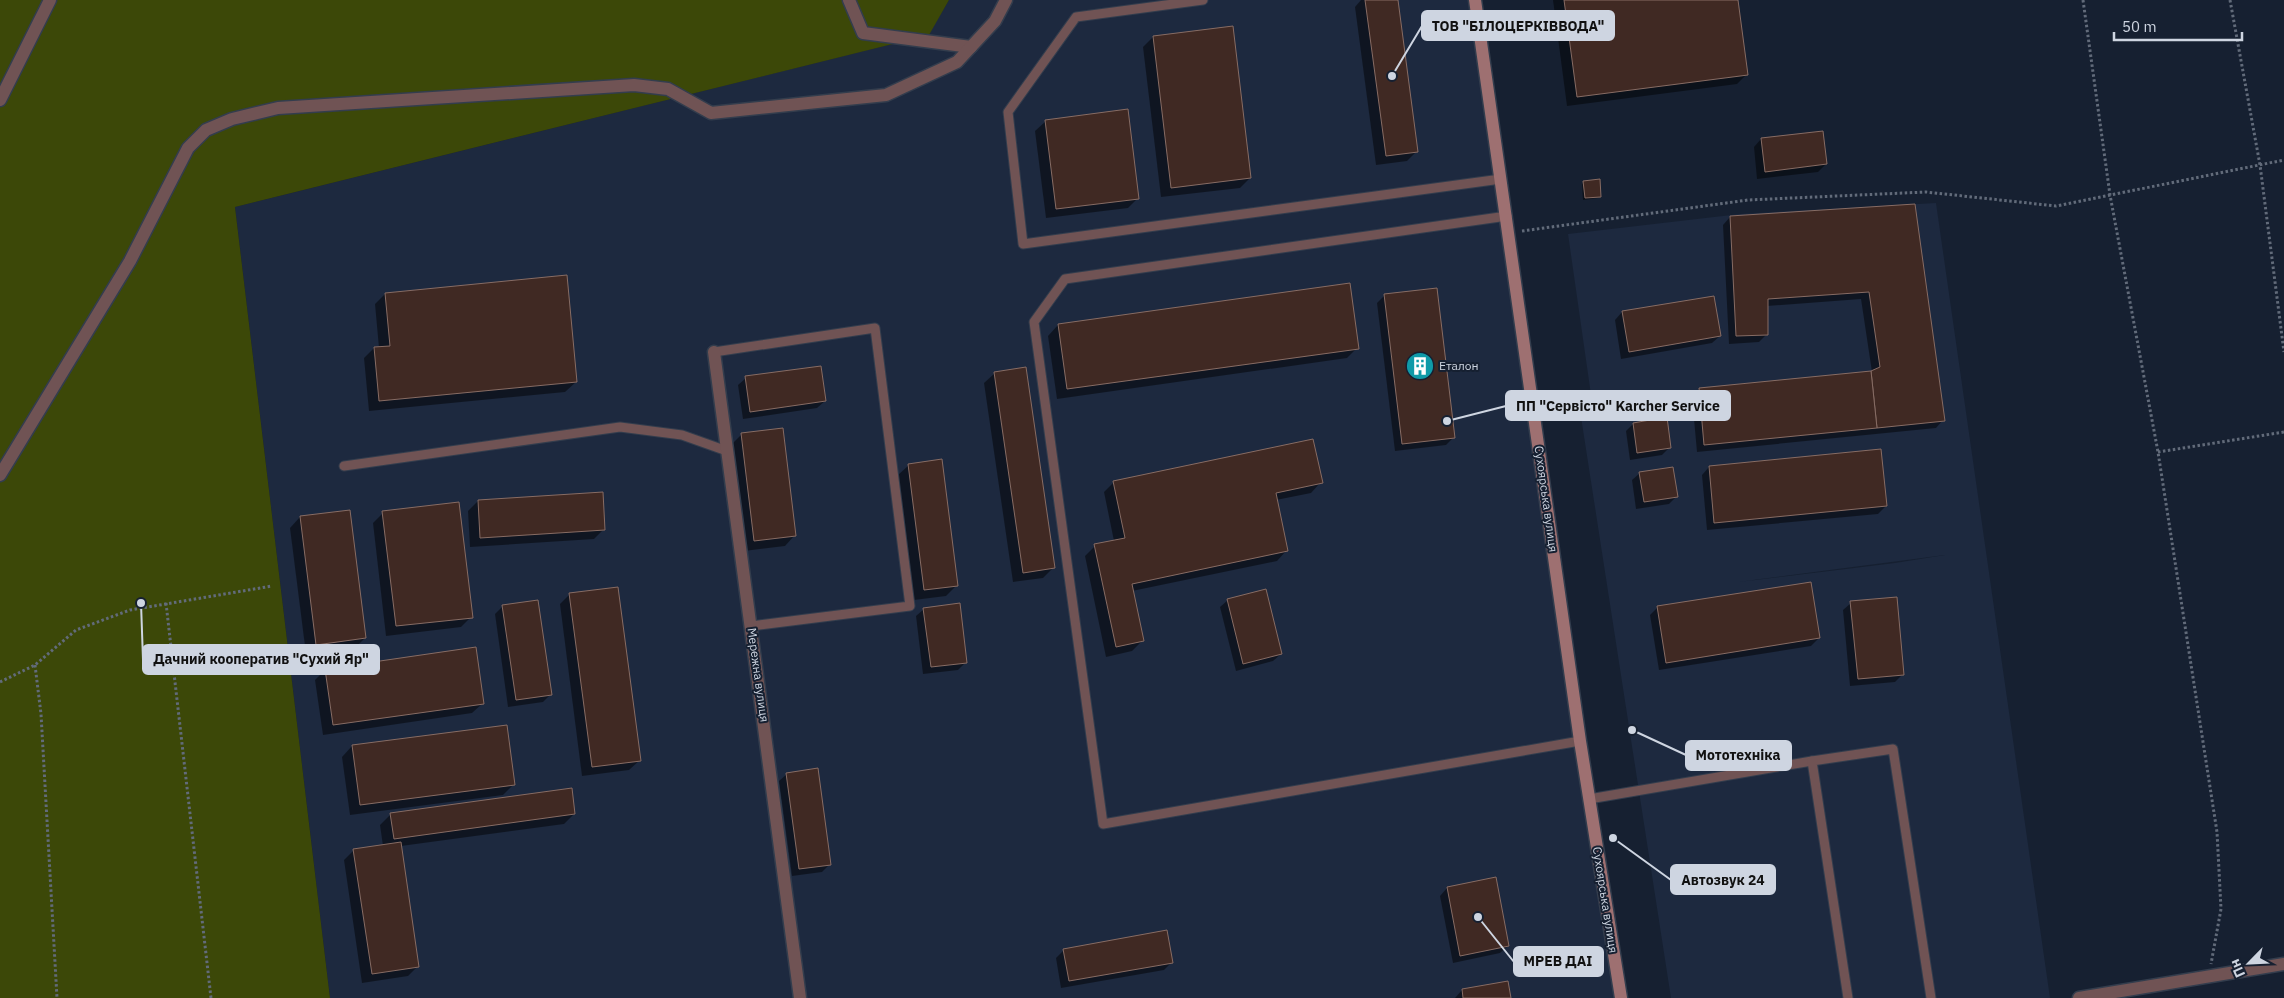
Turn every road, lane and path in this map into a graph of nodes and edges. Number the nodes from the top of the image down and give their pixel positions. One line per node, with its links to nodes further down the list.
1 (50, 0): 9 (street)
2 (849, 0): 8 (street)
3 (1006, 0): 8 (street)
4 (1204, 0): 12 (lane)
5 (1475, 0): 12 (street, Сухоярська вулиця)
6 (2083, 0): 13 (path)
7 (2230, 0): 11 (path)
8 (971, 47): 22 (street)
9 (0, 100)
10 (2284, 160): 11 (path)
11 (2260, 165): 13 (path); 17 (path)
12 (1501, 179): 14 (street, Сухоярська вулиця)
13 (2110, 195): 15 (path); 20 (path)
14 (1506, 216): 15 (street, Сухоярська вулиця); 28 (lane)
15 (1509, 233): 28 (street, Сухоярська вулиця)
16 (714, 352): 19 (street, Мережна вулиця); 25 (lane)
17 (2284, 352)
18 (2284, 432): 20 (path)
19 (727, 451): 21 (lane); 25 (street, Мережна вулиця)
20 (2158, 452): 32 (path)
21 (344, 466)
22 (0, 475)
23 (272, 586): 24 (path)
24 (166, 603): 26 (path); 34 (path)
25 (751, 626): 35 (street, Мережна вулиця)
26 (35, 665): 27 (path); 33 (path)
27 (0, 682)
28 (1580, 742): 30 (street, Сухоярська вулиця)
29 (1812, 761): 30 (lane); 37 (lane); 38 (lane)
30 (1589, 799): 36 (street, Сухоярська вулиця)
31 (2284, 964): 32 (street)
32 (2209, 976): 39 (street)
33 (57, 998)
34 (211, 998)
35 (800, 998)
36 (1620, 998)
37 (1848, 998)
38 (1931, 998)
39 (2079, 998)

